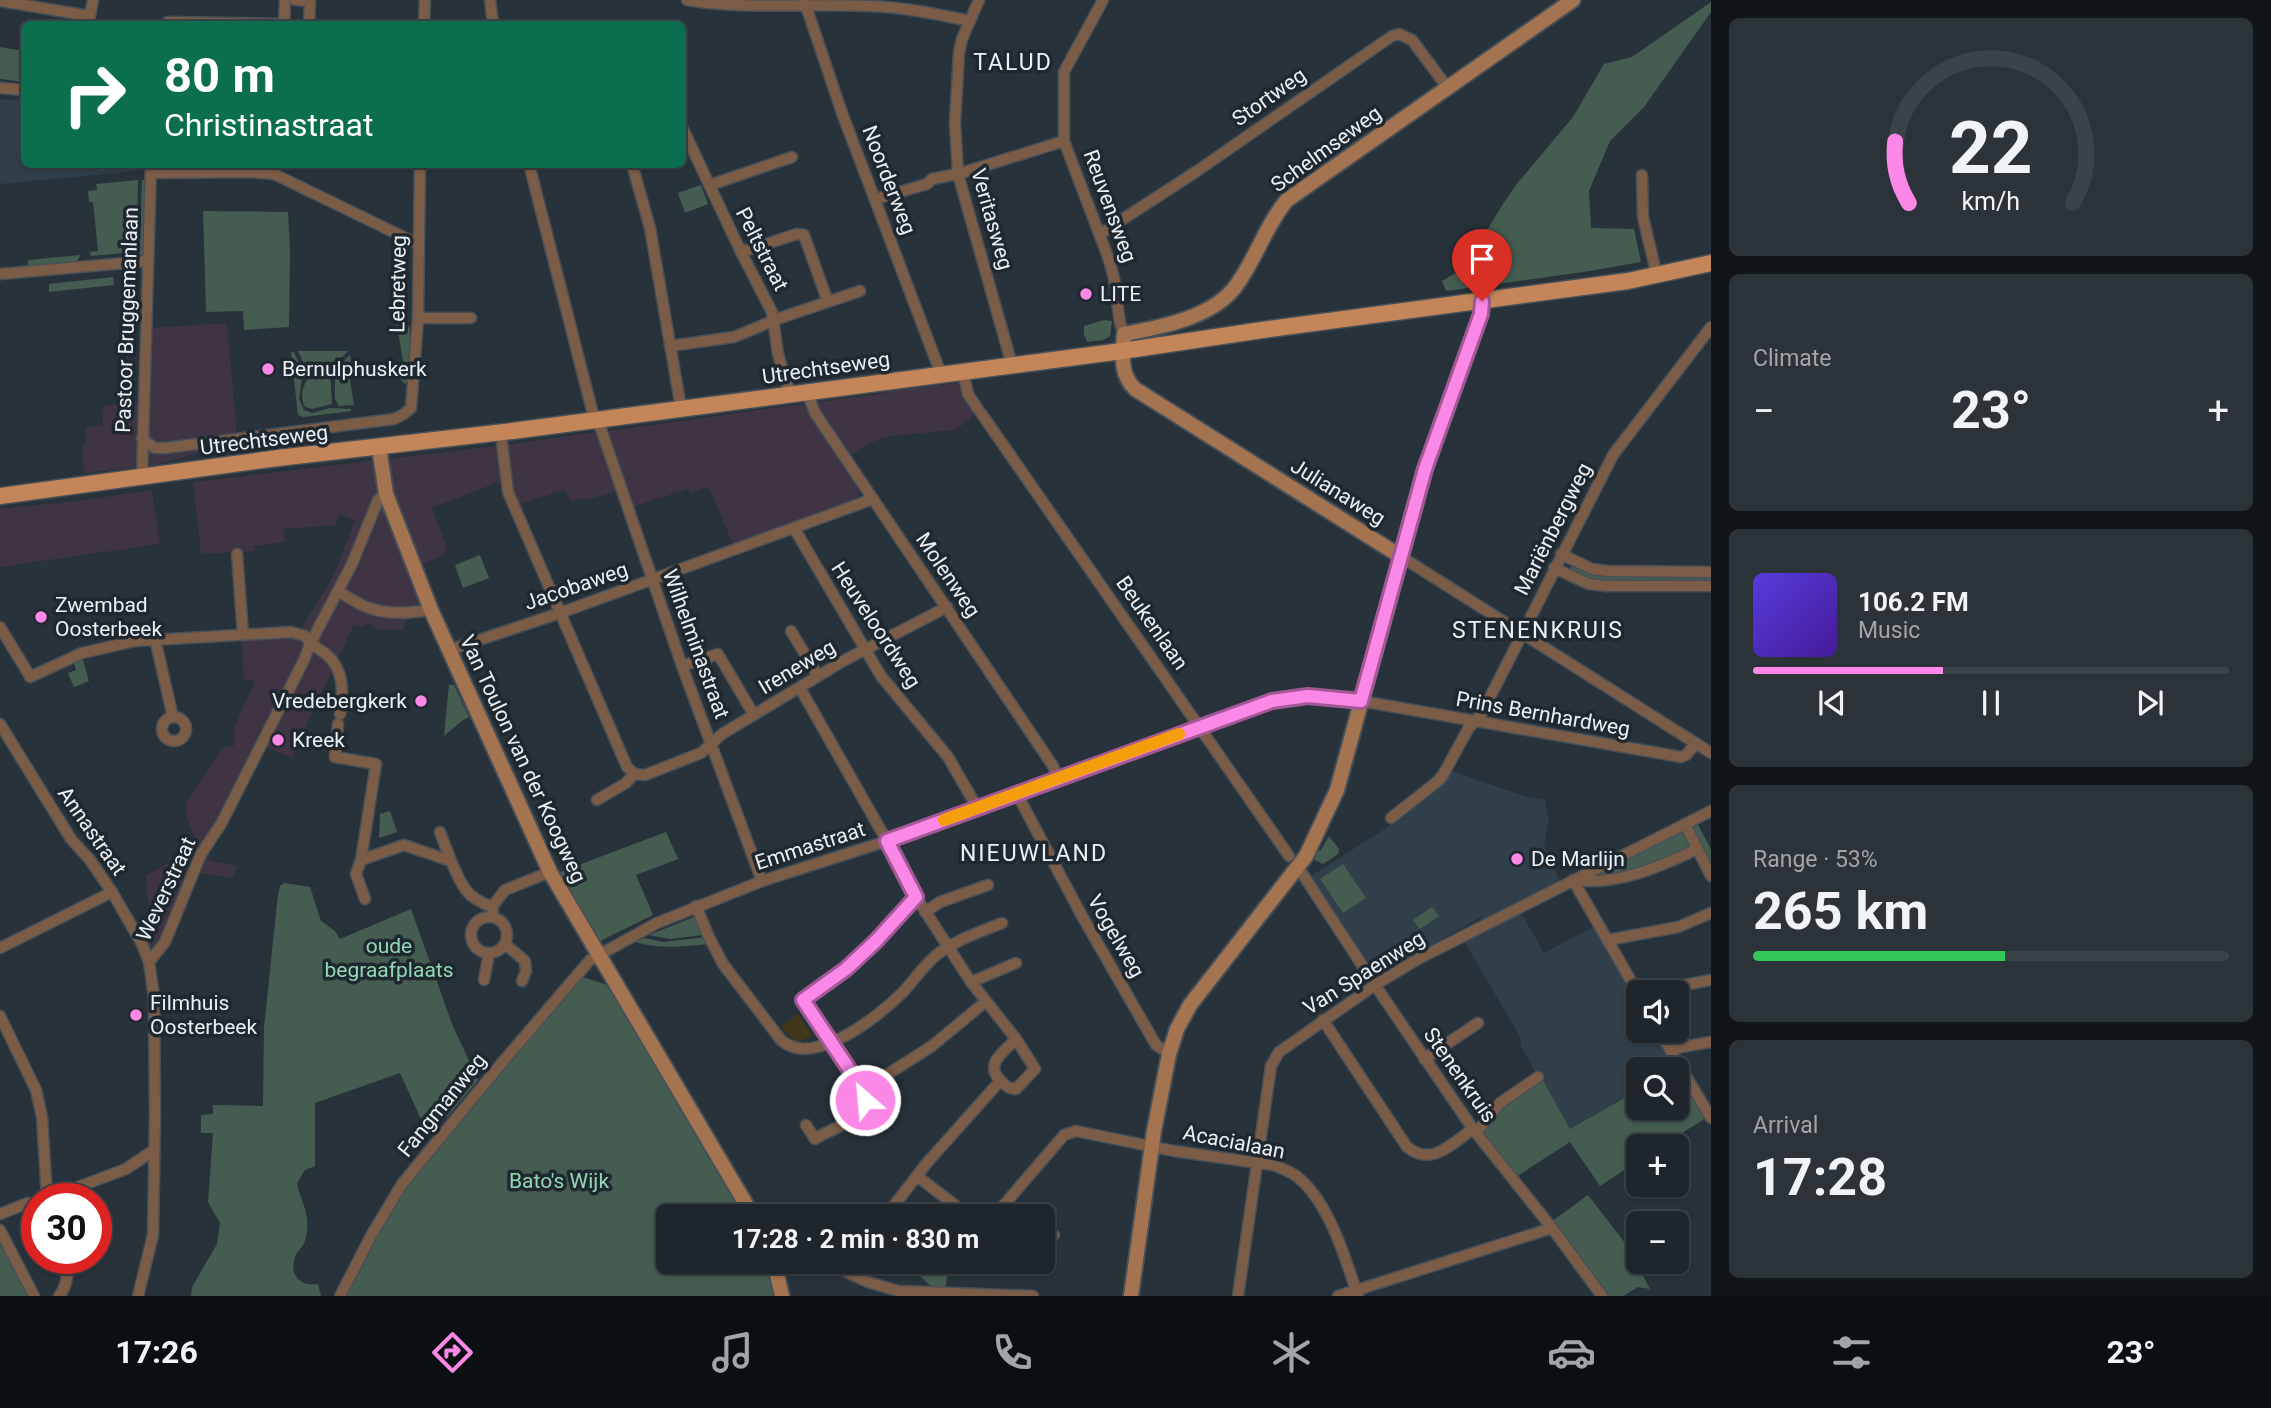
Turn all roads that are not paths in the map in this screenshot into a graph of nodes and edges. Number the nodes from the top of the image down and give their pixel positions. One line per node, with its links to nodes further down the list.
1 (93, 0): 12 (street)
2 (285, 0): 13 (street)
3 (295, 0): 14 (street)
4 (425, 0): 15 (street)
5 (490, 0): 16 (street)
6 (687, 0): 11 (street)
7 (979, 0): 17 (street, Veritasweg)
8 (1103, 0): 22 (street, Reuvensweg)
9 (1573, 0): 18 (street, Schelmseweg)
10 (0, 1): 12 (street)
11 (805, 3): 17 (street); 31 (street, Noorderweg)
12 (89, 20)
13 (284, 21)
14 (309, 21)
15 (424, 21)
16 (493, 21)
17 (970, 21): 28 (street, Veritasweg)
18 (1447, 87): 32 (street, Stortweg); 46 (street, Schelmseweg)
19 (0, 88): 20 (street)
20 (21, 90)
21 (686, 136): 30 (street, Peltstraat)
22 (1064, 141): 28 (street); 32 (street, Reuvensweg)
23 (792, 157): 30 (street)
24 (421, 168): 33 (street, Lebretweg)
25 (530, 168): 55 (street, Wilhelminastraat)
26 (633, 168): 47 (street)
27 (151, 169): 33 (street); 35 (street, Pastoor Bruggemanlaan)
28 (957, 174): 31 (street); 49 (street, Veritasweg)
29 (1642, 176): 38 (street)
30 (710, 185): 34 (street, Peltstraat)
31 (876, 199): 51 (street, Noorderweg)
32 (1100, 234): 46 (street, Reuvensweg)
33 (418, 244): 42 (street, Lebretweg)
34 (741, 252): 41 (street); 44 (street, Peltstraat)
35 (148, 261): 37 (street); 57 (street, Pastoor Bruggemanlaan)
36 (1711, 262): 38 (main road, Utrechtseweg)
37 (0, 274)
38 (1657, 276): 40 (main road, Utrechtseweg)
39 (860, 291): 41 (street)
40 (1482, 301): 48 (main road, Utrechtseweg); 67 (street)
41 (828, 302): 44 (street)
42 (418, 318): 43 (street); 56 (street, Lebretweg)
43 (471, 318)
44 (774, 321): 47 (street); 53 (street, Peltstraat)
45 (1711, 327): 66 (street, Mariënbergweg)
46 (1124, 334): 48 (street, Reuvensweg)
47 (670, 346): 54 (street)
48 (1122, 351): 49 (main road, Utrechtseweg); 67 (street, Julianaweg)
49 (1012, 365): 50 (main road, Utrechtseweg)
50 (963, 371): 51 (main road, Utrechtseweg); 92 (street, Beukenlaan)
51 (941, 374): 52 (main road, Utrechtseweg)
52 (807, 392): 53 (main road, Utrechtseweg); 63 (street, Molenweg)
53 (790, 394): 54 (main road, Utrechtseweg)
54 (681, 408): 55 (main road, Utrechtseweg)
55 (596, 420): 59 (main road, Utrechtseweg); 70 (street, Wilhelminastraat)
56 (376, 421): 57 (street, Utrechtseweg)
57 (142, 439): 60 (street, Pastoor Bruggemanlaan)
58 (502, 443): 75 (street)
59 (379, 447): 60 (main road, Utrechtseweg); 61 (street, Van Toulon van der Koogweg)
60 (142, 477): 62 (main road, Utrechtseweg)
61 (386, 494): 72 (street, Weverstraat); 74 (street, Van Toulon van der Koogweg)
62 (0, 496)
63 (873, 499): 64 (street, Jacobaweg); 73 (street, Molenweg)
64 (794, 528): 70 (street, Jacobaweg); 82 (street, Heuveloordweg)
65 (237, 554): 79 (street)
66 (1561, 555): 68 (street, Mariënbergweg); 69 (street)
67 (1400, 556): 78 (street, Julianaweg); 87 (street)
68 (1555, 568): 71 (street); 78 (street, Mariënbergweg)
69 (1711, 572)
70 (651, 580): 75 (street, Jacobaweg); 84 (street, Wilhelminastraat)
71 (1711, 586)
72 (339, 592): 74 (street); 81 (street, Weverstraat)
73 (947, 607): 82 (street, Ireneweg); 97 (street, Molenweg)
74 (432, 610): 83 (street, Van Toulon van der Koogweg)
75 (560, 613): 83 (street, Jacobaweg); 96 (street)
76 (0, 627): 80 (street)
77 (791, 631): 85 (street)
78 (1522, 633): 90 (street, Mariënbergweg); 94 (street, Julianaweg)
79 (243, 634): 80 (street); 81 (street)
80 (155, 639): 89 (street)
81 (310, 644): 107 (street); 129 (street, Weverstraat)
82 (864, 649): 85 (street, Ireneweg); 100 (street, Heuveloordweg)
83 (449, 650): 110 (street, Van Toulon van der Koogweg)
84 (682, 666): 88 (street); 93 (street, Wilhelminastraat)
85 (818, 676): 86 (street, Ireneweg)
86 (800, 688): 88 (street, Ireneweg); 105 (street)
87 (1361, 701): 90 (street, Prins Bernhardweg); 92 (street, Emmastraat); 109 (street)
88 (754, 715): 93 (street, Ireneweg)
89 (173, 717)
90 (1475, 722): 94 (street, Prins Bernhardweg); 102 (street, Mariënbergweg)
91 (0, 724): 115 (street, Annastraat)
92 (1201, 726): 97 (street, Emmastraat); 109 (street, Beukenlaan)
93 (712, 743): 96 (street, Ireneweg); 113 (street, Wilhelminastraat)
94 (1696, 743): 95 (street)
95 (1711, 753)
96 (634, 774): 99 (street, Ireneweg)
97 (1058, 779): 98 (street, Emmastraat)
98 (1017, 794): 100 (street, Emmastraat); 147 (street, Vogelweg)
99 (597, 800)
100 (978, 808): 105 (street, Emmastraat)
101 (1711, 811): 103 (street, Van Spaenweg)
102 (1391, 818)
103 (1685, 824): 106 (street); 112 (street, Van Spaenweg)
104 (440, 832): 108 (street)
105 (887, 841): 113 (street, Emmastraat); 116 (street)
106 (1698, 849): 111 (street); 112 (street, Van Spaenweg)
107 (361, 860): 108 (street); 117 (street)
108 (451, 861): 119 (street)
109 (1294, 861): 137 (street, Stenenkruis); 147 (street)
110 (550, 872): 119 (street); 128 (street, Van Toulon van der Koogweg)
111 (1711, 876)
112 (1573, 880): 123 (street); 137 (street, Van Spaenweg)
113 (762, 881): 118 (street, Emmastraat)
114 (988, 885): 120 (street)
115 (112, 892): 126 (street); 129 (street, Annastraat)
116 (916, 897): 120 (street); 145 (street)
117 (365, 899)
118 (696, 906): 128 (street, Emmastraat); 145 (street)
119 (493, 912): 124 (street); 127 (street)
120 (925, 912): 125 (street)
121 (1711, 913): 123 (street)
122 (1002, 923): 125 (street)
123 (1608, 940): 132 (street)
124 (505, 944): 127 (street); 134 (street)
125 (948, 947): 135 (street); 145 (street)
126 (0, 948)
127 (489, 953): 131 (street)
128 (598, 956): 161 (street, Van Toulon van der Koogweg); 177 (street, Fangmanweg)
129 (149, 962): 156 (street, Weverstraat)
130 (1016, 963): 135 (street)
131 (484, 980)
132 (1631, 980)
133 (1711, 980): 136 (street)
134 (522, 981)
135 (971, 982): 138 (street)
136 (1689, 984)
137 (1375, 985): 140 (street, Van Spaenweg); 148 (street, Stenenkruis)
138 (985, 1002): 142 (street); 151 (street)
139 (0, 1016): 159 (street)
140 (1323, 1020): 154 (street); 157 (street, Van Spaenweg)
141 (1478, 1023): 148 (street)
142 (1016, 1038): 150 (street); 150 (street)
143 (1711, 1042): 146 (street)
144 (1666, 1043): 146 (street)
145 (832, 1044): 151 (street)
146 (1670, 1049): 152 (street)
147 (1169, 1054): 155 (street)
148 (1424, 1059): 154 (street, Stenenkruis)
149 (1538, 1077): 154 (street)
150 (1000, 1081): 158 (street)
151 (863, 1090): 153 (street)
152 (1711, 1118)
153 (806, 1125)
154 (1475, 1131): 167 (street, Stenenkruis)
155 (1152, 1146): 157 (street, Acacialaan); 164 (street); 180 (street)
156 (154, 1150): 160 (street); 176 (street, Weverstraat)
157 (1256, 1163): 172 (street, Acacialaan); 181 (street, Van Spaenweg)
158 (917, 1176): 162 (street); 163 (street)
159 (39, 1183)
160 (94, 1183)
161 (746, 1204)
162 (895, 1204)
163 (953, 1204)
164 (1005, 1204)
165 (21, 1207): 166 (street)
166 (0, 1214)
167 (1552, 1228): 172 (street); 183 (street, Stenenkruis)
168 (0, 1230): 174 (street)
169 (67, 1274): 175 (street)
170 (777, 1274): 178 (street)
171 (858, 1274): 173 (street)
172 (1357, 1293): 182 (street)
173 (941, 1295): 179 (street)
174 (34, 1296)
175 (59, 1296)
176 (138, 1296)
177 (340, 1296)
178 (782, 1296)
179 (1033, 1296)
180 (1131, 1296)
181 (1238, 1296)
182 (1338, 1296)
183 (1602, 1296)

